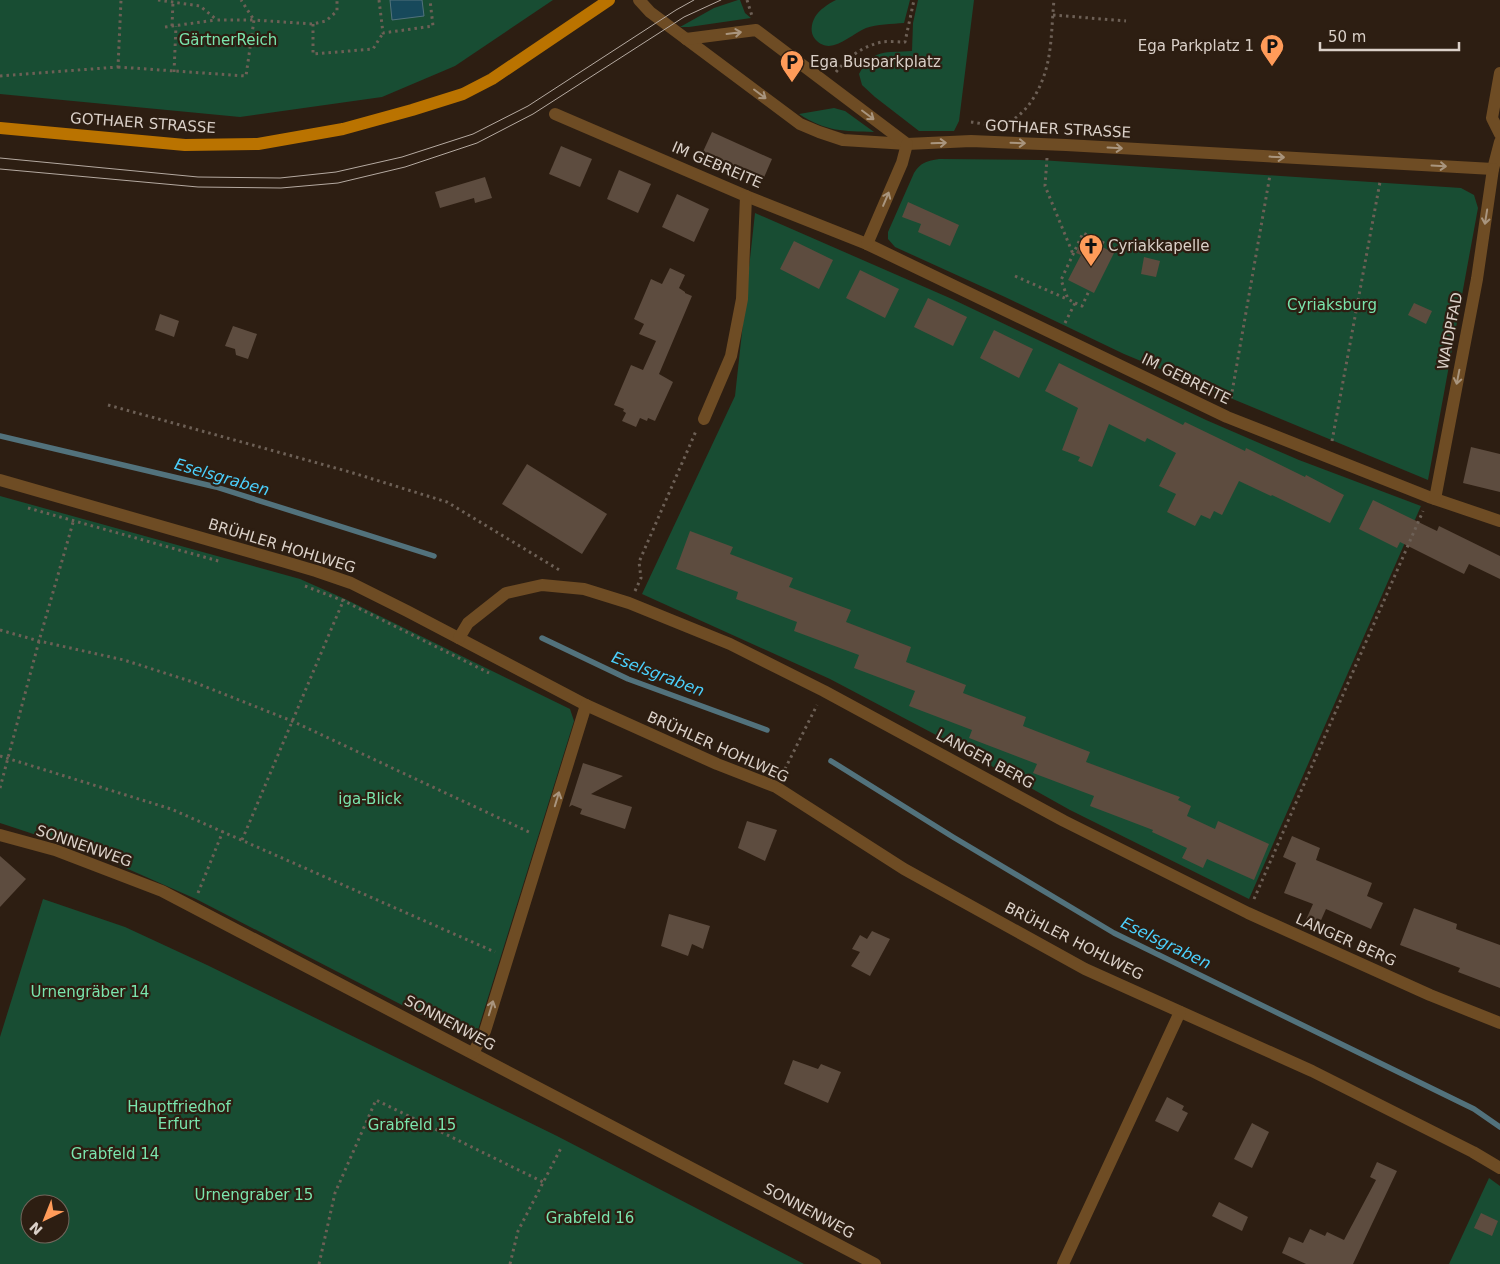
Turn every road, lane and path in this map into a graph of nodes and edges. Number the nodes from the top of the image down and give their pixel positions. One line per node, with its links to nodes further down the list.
1 (121, 0): 21 (path)
2 (158, 0): 11 (path)
3 (241, 0): 14 (path)
4 (337, 0): 16 (path)
5 (379, 0): 19 (path)
6 (430, 0): 19 (path)
7 (609, 0): 28 (main road, GOTHAER STRASSE)
8 (640, 0): 20 (street, GOTHAER STRASSE)
9 (914, 0): 25 (path)
10 (1054, 0): 12 (path)
11 (173, 2): 13 (path); 17 (path)
12 (1053, 14): 15 (path); 27 (path)
13 (217, 20): 14 (path); 17 (path)
14 (254, 20): 16 (path); 22 (path)
15 (1126, 21)
16 (314, 24): 19 (path)
17 (174, 26): 18 (path); 22 (path)
18 (165, 27)
19 (383, 33)
20 (686, 39): 25 (street, one-way to 25); 31 (street, GOTHAER STRASSE, one-way to 31)
21 (118, 68): 22 (path); 23 (path)
22 (174, 72)
23 (0, 76)
24 (1499, 80): 29 (street)
25 (826, 84): 31 (street, one-way to 31)
26 (555, 114): 36 (street, IM GEBREITE)
27 (971, 122)
28 (0, 128)
29 (1500, 134)
30 (1500, 142): 33 (street)
31 (907, 144): 33 (street, GOTHAER STRASSE, one-way to 33); 37 (street, one-way to 31)
32 (1047, 162): 39 (path)
33 (1493, 169): 50 (street, WAIDPFAD, one-way to 50)
34 (1270, 175): 45 (path)
35 (1380, 182): 48 (path)
36 (746, 196): 37 (street, IM GEBREITE); 47 (street)
37 (867, 244): 50 (street, IM GEBREITE)
38 (1116, 249): 39 (path)
39 (1073, 255): 42 (path)
40 (1015, 276): 42 (path)
41 (1089, 291): 43 (path)
42 (1068, 299): 43 (path)
43 (1075, 302): 44 (path)
44 (1066, 320)
45 (1231, 398)
46 (108, 405): 58 (path)
47 (704, 419): 60 (path)
48 (1332, 441)
49 (0, 480): 51 (street, BRÜHLER HOHLWEG)
50 (1432, 498): 54 (street, IM GEBREITE); 77 (path)
51 (77, 502): 53 (path); 57 (street, BRÜHLER HOHLWEG)
52 (28, 508): 53 (path)
53 (74, 520): 55 (path); 63 (path)
54 (1500, 521)
55 (224, 562)
56 (299, 583): 59 (path)
57 (351, 583): 59 (path); 62 (street, BRÜHLER HOHLWEG)
58 (572, 588): 60 (street, LANGER BERG); 62 (street, LANGER BERG)
59 (344, 601): 64 (path); 67 (path)
60 (629, 603): 77 (street, LANGER BERG)
61 (0, 630): 63 (path)
62 (459, 638): 66 (street, BRÜHLER HOHLWEG)
63 (39, 640): 67 (path); 69 (path)
64 (492, 675)
65 (818, 703): 70 (path)
66 (586, 705): 74 (street, one-way to 66); 79 (street, BRÜHLER HOHLWEG)
67 (292, 721): 74 (path); 75 (path)
68 (0, 756): 69 (path)
69 (8, 758): 71 (path); 72 (path)
70 (784, 770)
71 (0, 788)
72 (223, 831): 75 (path); 76 (path)
73 (0, 835): 76 (street, SONNENWEG)
74 (545, 839): 78 (street)
75 (242, 840): 78 (path)
76 (193, 907): 81 (street, SONNENWEG)
77 (1248, 913): 80 (street, LANGER BERG)
78 (507, 958): 81 (street, one-way to 78)
79 (1180, 1012): 83 (street, BRÜHLER HOHLWEG); 88 (street)
80 (1500, 1023)
81 (473, 1054): 87 (street, SONNENWEG)
82 (562, 1148): 84 (path)
83 (1500, 1168)
84 (544, 1182): 85 (path); 86 (path)
85 (319, 1264)
86 (510, 1264)
87 (875, 1264)
88 (1063, 1264)

